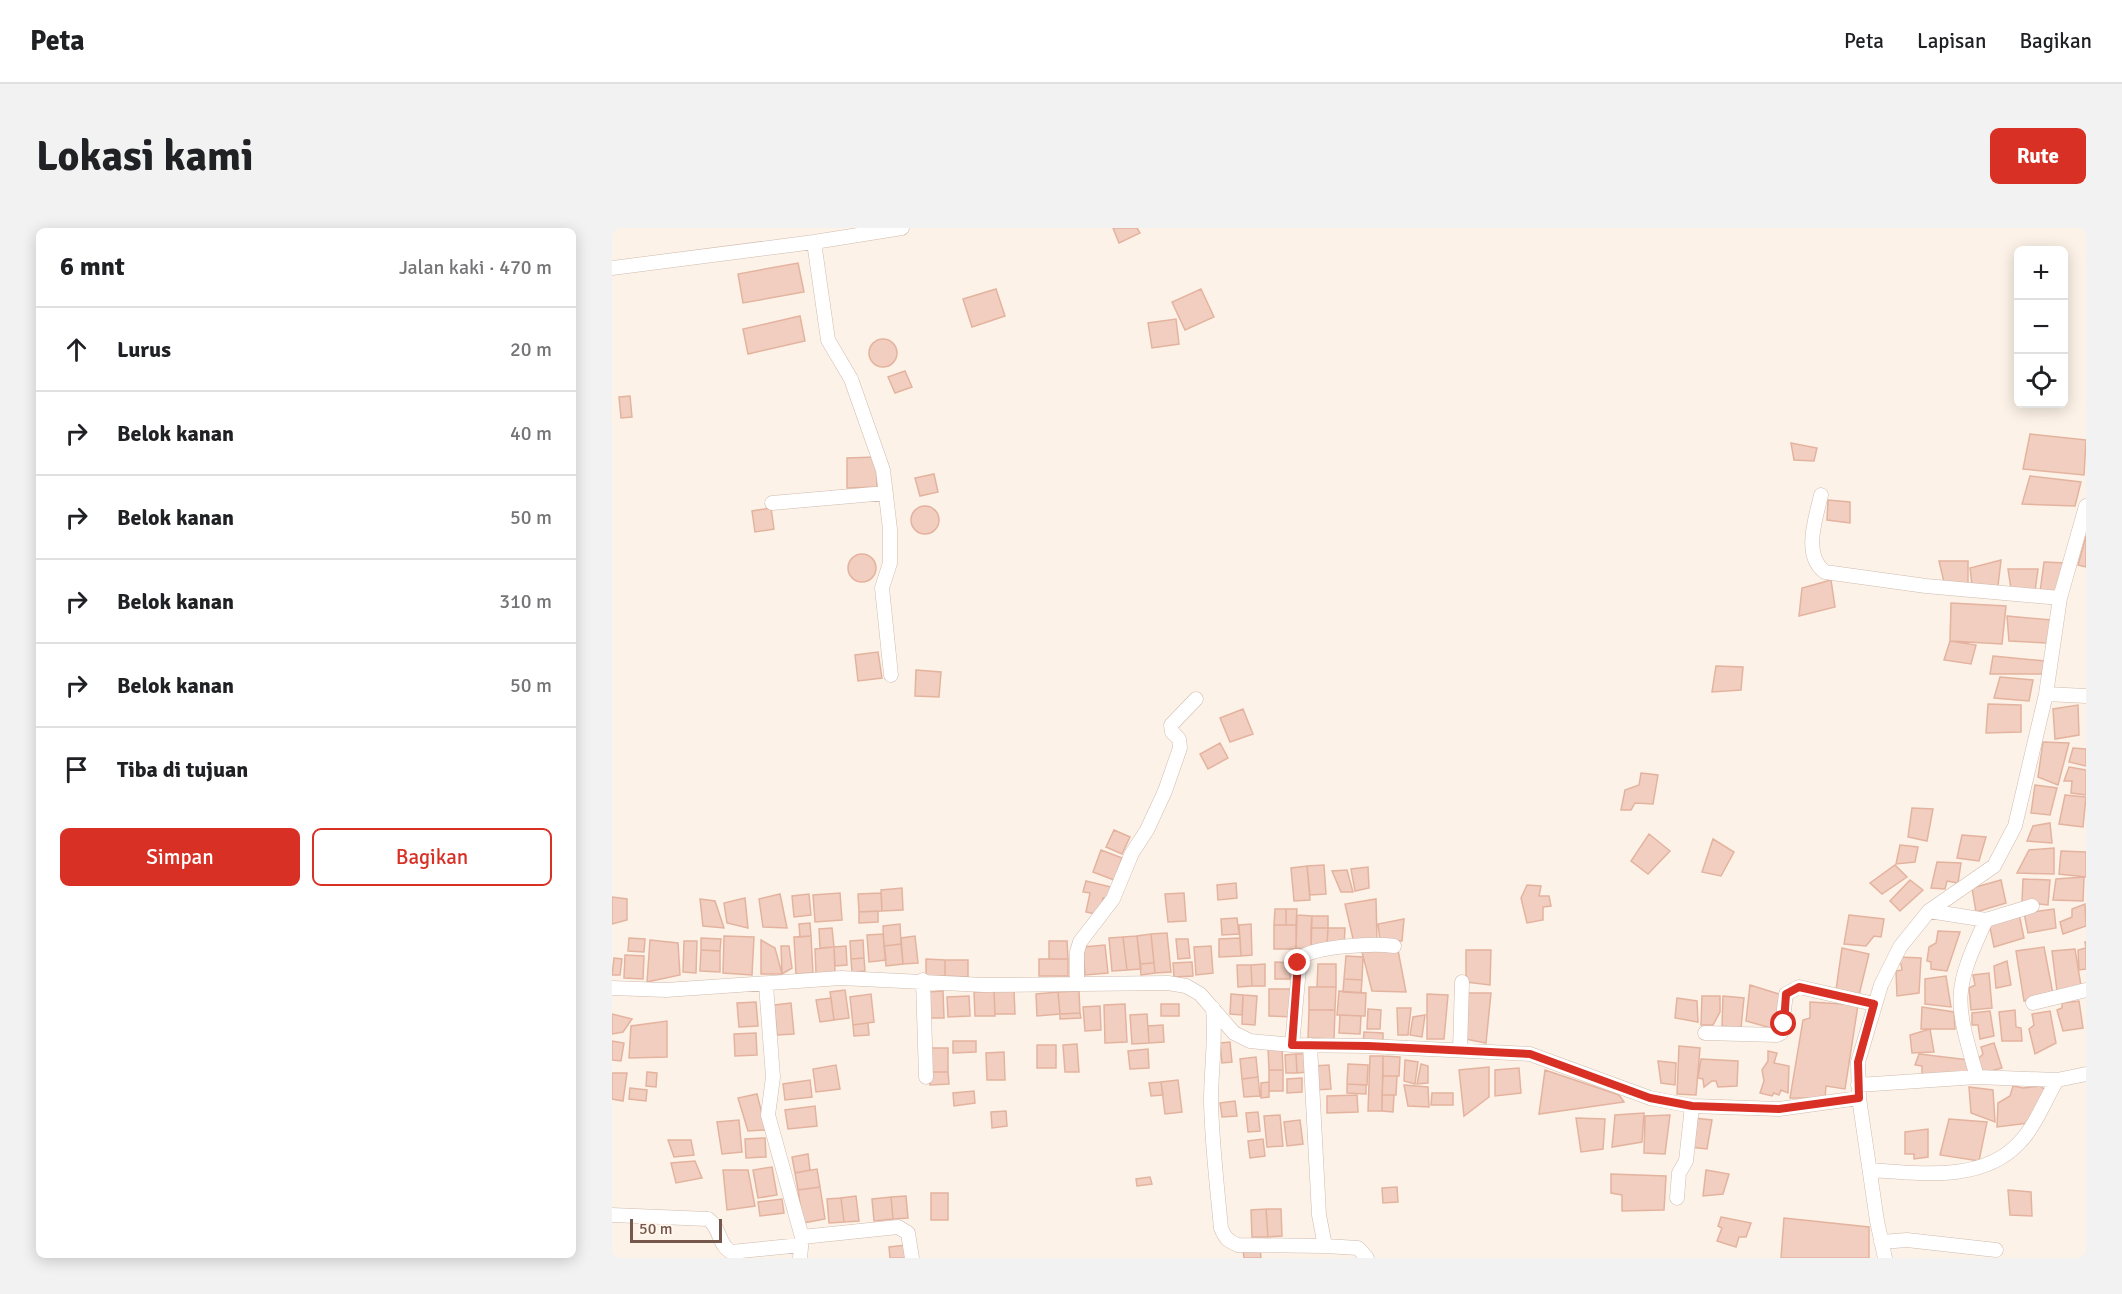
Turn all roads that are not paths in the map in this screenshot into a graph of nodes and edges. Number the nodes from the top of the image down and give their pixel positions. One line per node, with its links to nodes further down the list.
1 (902, 228): 2 (street)
2 (814, 242): 3 (street); 4 (street)
3 (612, 268)
4 (886, 493): 6 (street); 9 (street)
5 (1821, 495): 8 (street)
6 (772, 503)
7 (2086, 506): 8 (street)
8 (2060, 598): 10 (street)
9 (891, 675)
10 (2046, 694): 11 (street); 14 (street)
11 (2086, 696)
12 (1196, 699): 19 (street)
13 (2032, 906): 15 (street)
14 (1929, 911): 15 (street); 24 (street)
15 (1986, 920): 32 (street)
16 (1394, 946): 27 (street)
17 (923, 980): 19 (street); 20 (street); 31 (street)
18 (1462, 982): 29 (street)
19 (1077, 984): 25 (street)
20 (766, 985): 21 (street); 41 (street)
21 (612, 988)
22 (2086, 990): 23 (street)
23 (2033, 1003)
24 (1874, 1004): 26 (street); 34 (street)
25 (1213, 1006): 27 (street); 40 (street)
26 (1705, 1033)
27 (1292, 1045): 28 (street)
28 (1310, 1045): 29 (street); 40 (street)
29 (1460, 1050): 35 (street)
30 (2086, 1074): 33 (street)
31 (926, 1077)
32 (1977, 1077): 33 (street); 34 (street)
33 (2057, 1080): 36 (street)
34 (1858, 1092): 35 (street); 36 (street)
35 (1692, 1106): 37 (street)
36 (1870, 1170): 39 (street)
37 (1677, 1198)
38 (612, 1215): 41 (street)
39 (1881, 1242): 42 (street); 45 (street)
40 (1325, 1246): 44 (street)
41 (801, 1247): 43 (street)
42 (1996, 1250)
43 (912, 1258)
44 (1367, 1258)
45 (1885, 1258)

